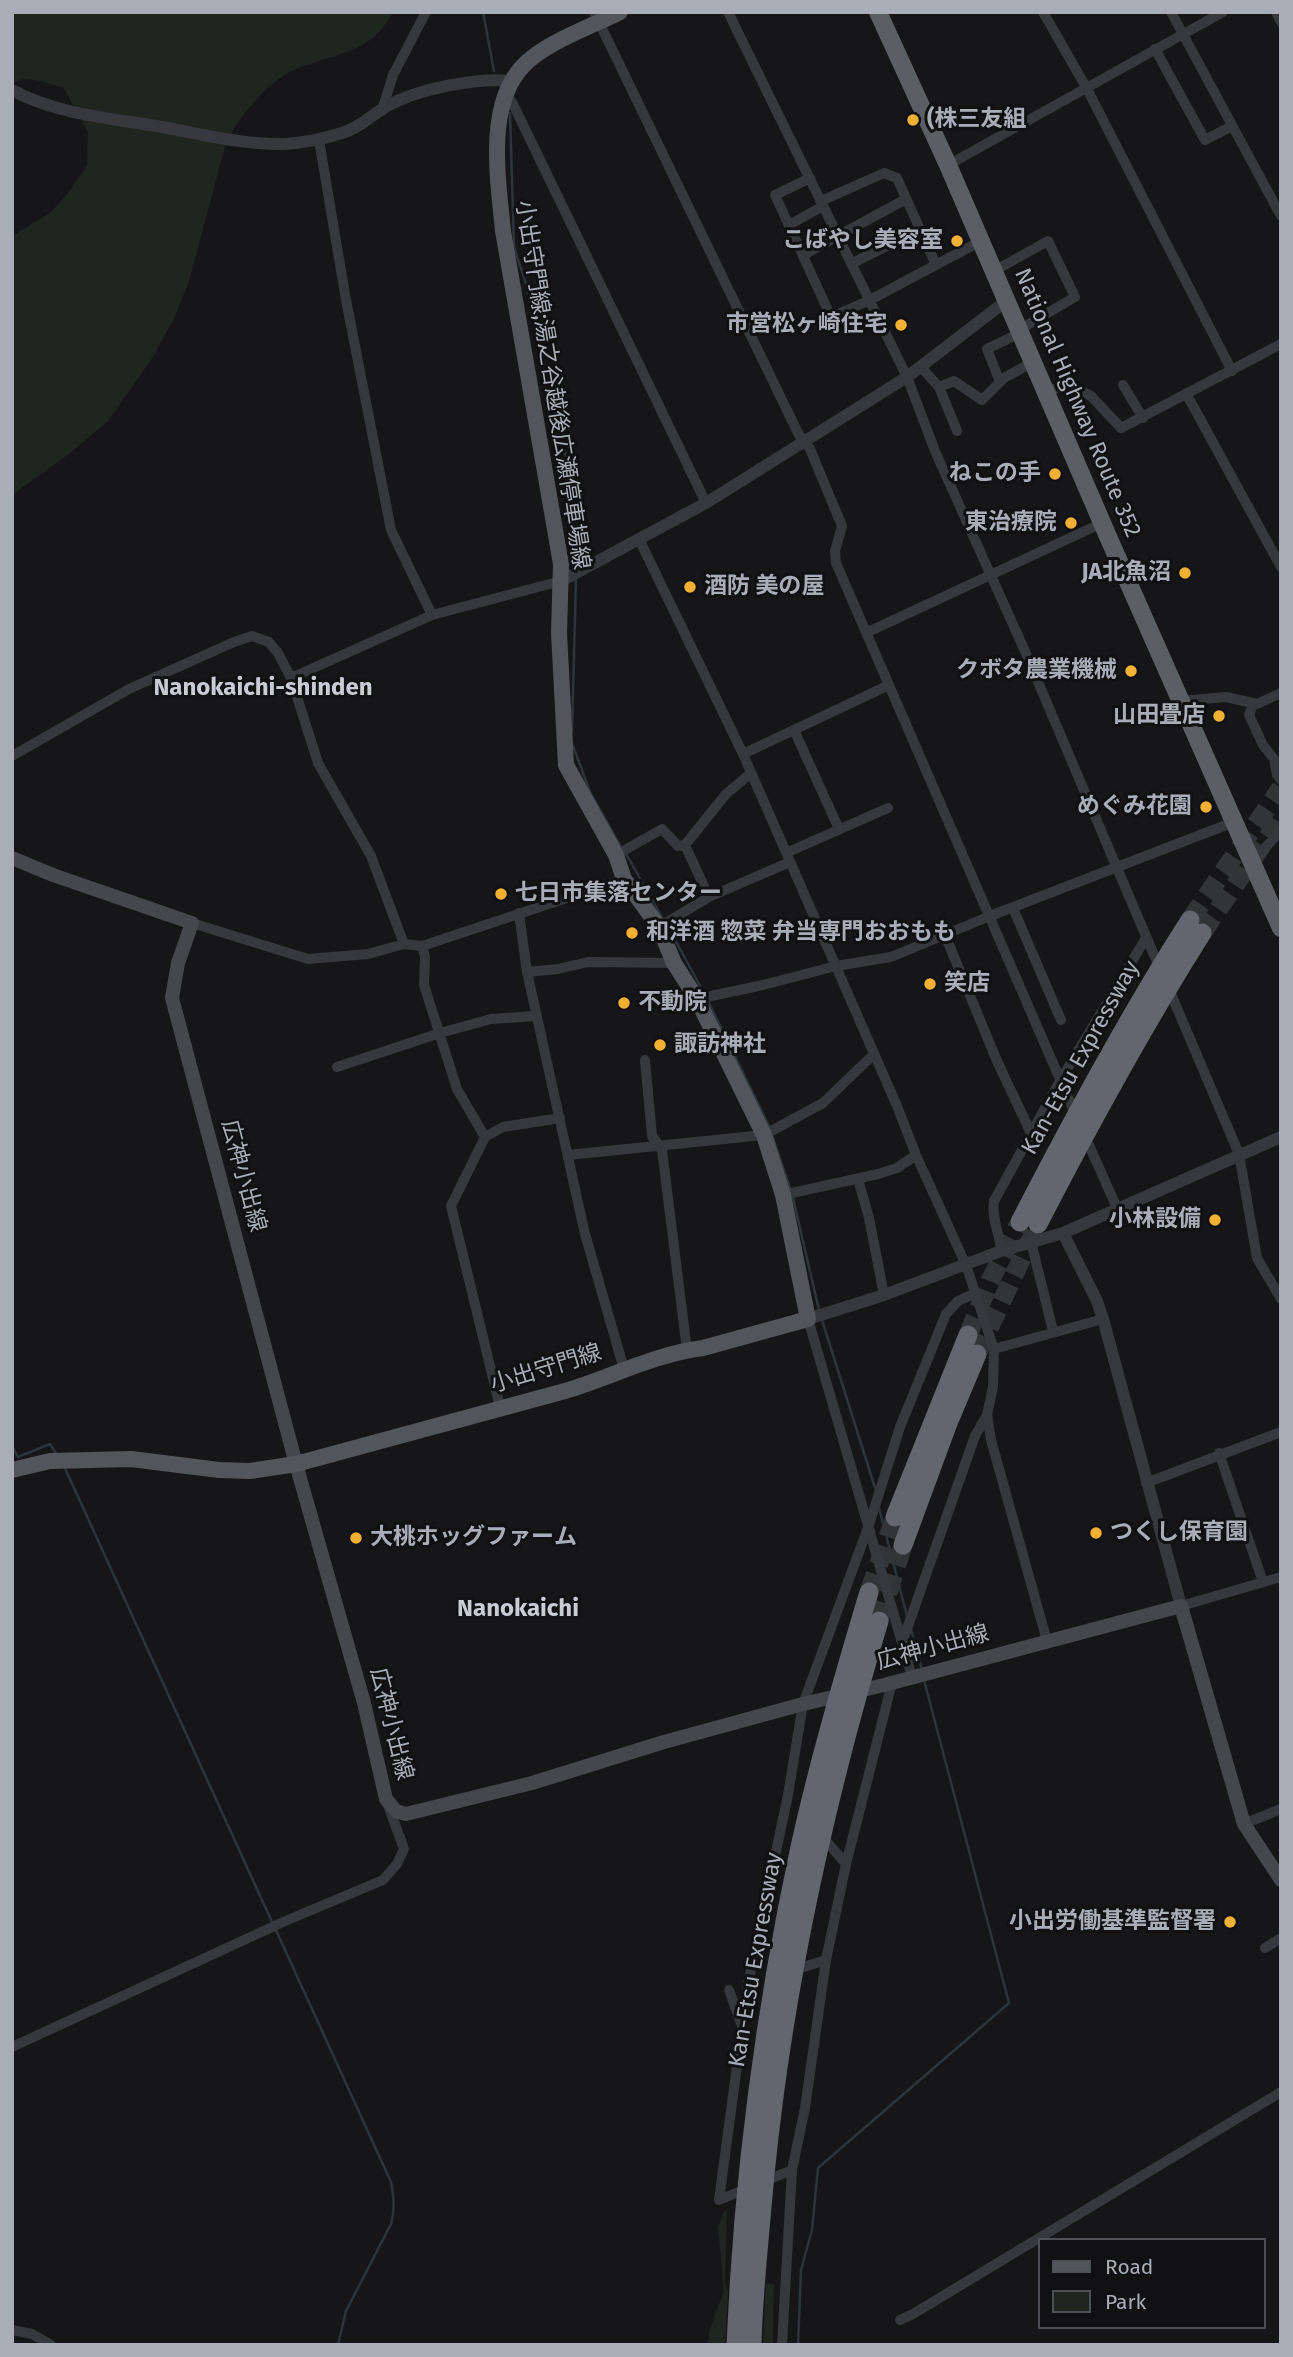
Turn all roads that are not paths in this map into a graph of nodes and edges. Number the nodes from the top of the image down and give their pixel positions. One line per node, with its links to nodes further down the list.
1 (426, 12): 17 (street)
2 (620, 12): 9 (main road, 小出守門線;湯之谷越後広瀬停車場線)
3 (728, 12): 21 (street)
4 (878, 12): 20 (highway, National Highway Route 352)
5 (1043, 12): 14 (street)
6 (1171, 12): 11 (street)
7 (1223, 12): 11 (street)
8 (1276, 12): 10 (street)
9 (596, 17): 13 (main road, 小出守門線;湯之谷越後広瀬停車場線); 48 (street)
10 (1281, 22)
11 (1183, 34): 12 (street); 18 (street)
12 (1155, 49): 14 (street); 18 (street)
13 (512, 81): 16 (main road, 小出守門線;湯之谷越後広瀬停車場線); 17 (street)
14 (1086, 87): 20 (street); 39 (street)
15 (12, 90): 19 (street)
16 (504, 97): 49 (street); 54 (main road, 小出守門線;湯之谷越後広瀬停車場線)
17 (382, 110): 19 (street)
18 (1232, 126): 24 (street)
19 (318, 139): 55 (street)
20 (948, 165): 28 (highway, National Highway Route 352)
21 (810, 178): 23 (street); 25 (street)
22 (906, 199): 23 (street); 26 (street); 27 (street)
23 (822, 204): 25 (street); 27 (street)
24 (1281, 216)
25 (789, 225): 29 (street)
26 (920, 229): 30 (street); 31 (street)
27 (838, 236): 29 (street); 30 (street)
28 (981, 241): 31 (street); 32 (highway, National Highway Route 352)
29 (803, 255): 33 (street)
30 (850, 264): 33 (street)
31 (936, 265): 33 (street)
32 (994, 271): 34 (highway, National Highway Route 352); 35 (street)
33 (868, 301): 40 (street)
34 (1006, 301): 35 (highway, National Highway Route 352); 38 (street)
35 (1020, 332): 37 (highway, National Highway Route 352); 41 (street)
36 (1281, 344): 39 (street)
37 (1033, 362): 41 (street); 44 (highway, National Highway Route 352)
38 (920, 366): 40 (street); 43 (street)
39 (1232, 371): 45 (street)
40 (907, 377): 48 (street); 53 (street)
41 (1000, 382): 43 (street)
42 (1123, 385): 46 (street)
43 (939, 387): 47 (street)
44 (1046, 392): 46 (street); 50 (highway, National Highway Route 352)
45 (1187, 395): 46 (street); 52 (street)
46 (1143, 418)
47 (957, 432)
48 (804, 442): 49 (street); 56 (street)
49 (706, 503): 51 (street)
50 (1102, 523): 53 (street); 60 (highway, National Highway Route 352)
51 (639, 539): 54 (street); 63 (street)
52 (1281, 567)
53 (991, 576): 56 (street); 76 (street)
54 (561, 581): 55 (street); 72 (main road, 小出守門線;湯之谷越後広瀬停車場線)
55 (432, 615): 57 (street)
56 (868, 632): 58 (street)
57 (291, 678): 64 (street); 88 (street)
58 (889, 685): 62 (street); 81 (street)
59 (1281, 692): 61 (street)
60 (1181, 701): 61 (street); 68 (highway, National Highway Route 352)
61 (1252, 704): 66 (street)
62 (794, 730): 63 (street); 69 (street)
63 (743, 754): 65 (street)
64 (12, 756)
65 (750, 774): 71 (street); 73 (street)
66 (1281, 780)
67 (888, 808): 69 (street)
68 (1234, 822): 75 (highway, National Highway Route 352); 76 (street)
69 (839, 830): 73 (street)
70 (1281, 830): 75 (street)
71 (685, 845): 72 (street); 78 (street)
72 (616, 855): 77 (main road, 小出守門線;湯之谷越後広瀬停車場線)
73 (788, 857): 78 (street); 91 (street)
74 (12, 858): 82 (main road)
75 (1252, 863): 85 (highway, National Highway Route 352)
76 (1119, 868): 79 (street); 87 (street)
77 (624, 879): 80 (street); 84 (main road, 小出守門線;湯之谷越後広瀬停車場線)
78 (709, 898): 84 (street)
79 (1013, 908): 81 (street); 95 (street)
80 (519, 913): 89 (street); 92 (street)
81 (990, 916): 86 (street); 100 (street)
82 (192, 923): 88 (street); 131 (main road, 広神小出線)
83 (1196, 926): 113 (highway, Kan-Etsu Expressway)
84 (659, 927): 90 (main road, 小出守門線;湯之谷越後広瀬停車場線)
85 (1281, 928)
86 (945, 935): 91 (street); 102 (street)
87 (1146, 938): 100 (street); 107 (street)
88 (404, 944): 89 (street)
89 (422, 946): 96 (street)
90 (674, 963): 92 (street); 93 (main road, 小出守門線;湯之谷越後広瀬停車場線)
91 (836, 966): 93 (street); 97 (street)
92 (527, 972): 94 (street)
93 (697, 999): 103 (main road, 小出守門線;湯之谷越後広瀬停車場線)
94 (536, 1016): 96 (street); 101 (street)
95 (1061, 1020)
96 (440, 1033): 99 (street); 104 (street)
97 (873, 1055): 103 (street); 109 (street)
98 (645, 1060): 106 (street)
99 (337, 1067)
100 (1060, 1082): 102 (street); 112 (street)
101 (560, 1118): 104 (street); 108 (street)
102 (1031, 1133): 115 (street)
103 (764, 1135): 106 (street); 111 (main road, 小出守門線;湯之谷越後広瀬停車場線)
104 (485, 1137): 127 (street)
105 (1281, 1137): 107 (street)
106 (657, 1145): 108 (street); 124 (street)
107 (1239, 1154): 112 (street); 117 (street)
108 (568, 1155): 126 (street)
109 (916, 1155): 110 (street); 116 (street)
110 (858, 1179): 111 (street); 119 (street)
111 (783, 1195): 120 (main road, 小出守門線;湯之谷越後広瀬停車場線)
112 (1117, 1208): 114 (street)
113 (1029, 1230): 114 (street); 115 (street); 122 (street)
114 (1063, 1233): 121 (street)
115 (1001, 1251): 116 (street)
116 (966, 1265): 118 (street); 119 (street)
117 (1279, 1292)
118 (976, 1293): 125 (street); 135 (street)
119 (884, 1295): 120 (street)
120 (808, 1318): 124 (main road, 小出守門線); 135 (street)
121 (1103, 1319): 122 (street); 133 (street)
122 (1053, 1331): 125 (street)
123 (968, 1335): 134 (highway)
124 (687, 1350): 126 (main road, 小出守門線)
125 (985, 1352): 128 (street); 136 (highway)
126 (624, 1369): 127 (main road, 小出守門線)
127 (500, 1407): 131 (main road, 小出守門線)
128 (986, 1415): 142 (street); 143 (street)
129 (1281, 1432): 130 (street)
130 (1219, 1453): 133 (street); 138 (street)
131 (296, 1464): 132 (main road); 148 (main road, 広神小出線)
132 (12, 1470)
133 (1146, 1483): 140 (street)
134 (895, 1517)
135 (869, 1525): 142 (street); 146 (street)
136 (903, 1545)
137 (1281, 1577): 138 (street)
138 (1263, 1582): 140 (street)
139 (869, 1592): 167 (highway, Kan-Etsu Expressway)
140 (1181, 1606): 143 (main road, 広神小出線); 150 (main road)
141 (879, 1621): 168 (highway, Kan-Etsu Expressway)
142 (903, 1640): 144 (street)
143 (1047, 1641): 144 (main road, 広神小出線)
144 (912, 1677): 145 (main road, 広神小出線)
145 (888, 1684): 146 (main road, 広神小出線); 151 (street)
146 (808, 1704): 147 (street); 148 (main road, 広神小出線)
147 (790, 1797): 151 (street); 156 (street)
148 (386, 1799): 159 (street)
149 (1281, 1809): 150 (street)
150 (1244, 1824): 152 (main road)
151 (844, 1863): 155 (street)
152 (1281, 1880)
153 (1281, 1938): 154 (street)
154 (1265, 1948)
155 (824, 1961): 156 (street); 161 (street)
156 (751, 1983): 158 (street)
157 (729, 1990): 158 (street)
158 (742, 2028): 161 (street)
159 (12, 2047)
160 (1281, 2092): 162 (street)
161 (789, 2171): 169 (street)
162 (1039, 2238)
163 (1038, 2239): 164 (street)
164 (900, 2320)
165 (12, 2330): 166 (street)
166 (51, 2345)
167 (736, 2345)
168 (752, 2345)
169 (782, 2345)

